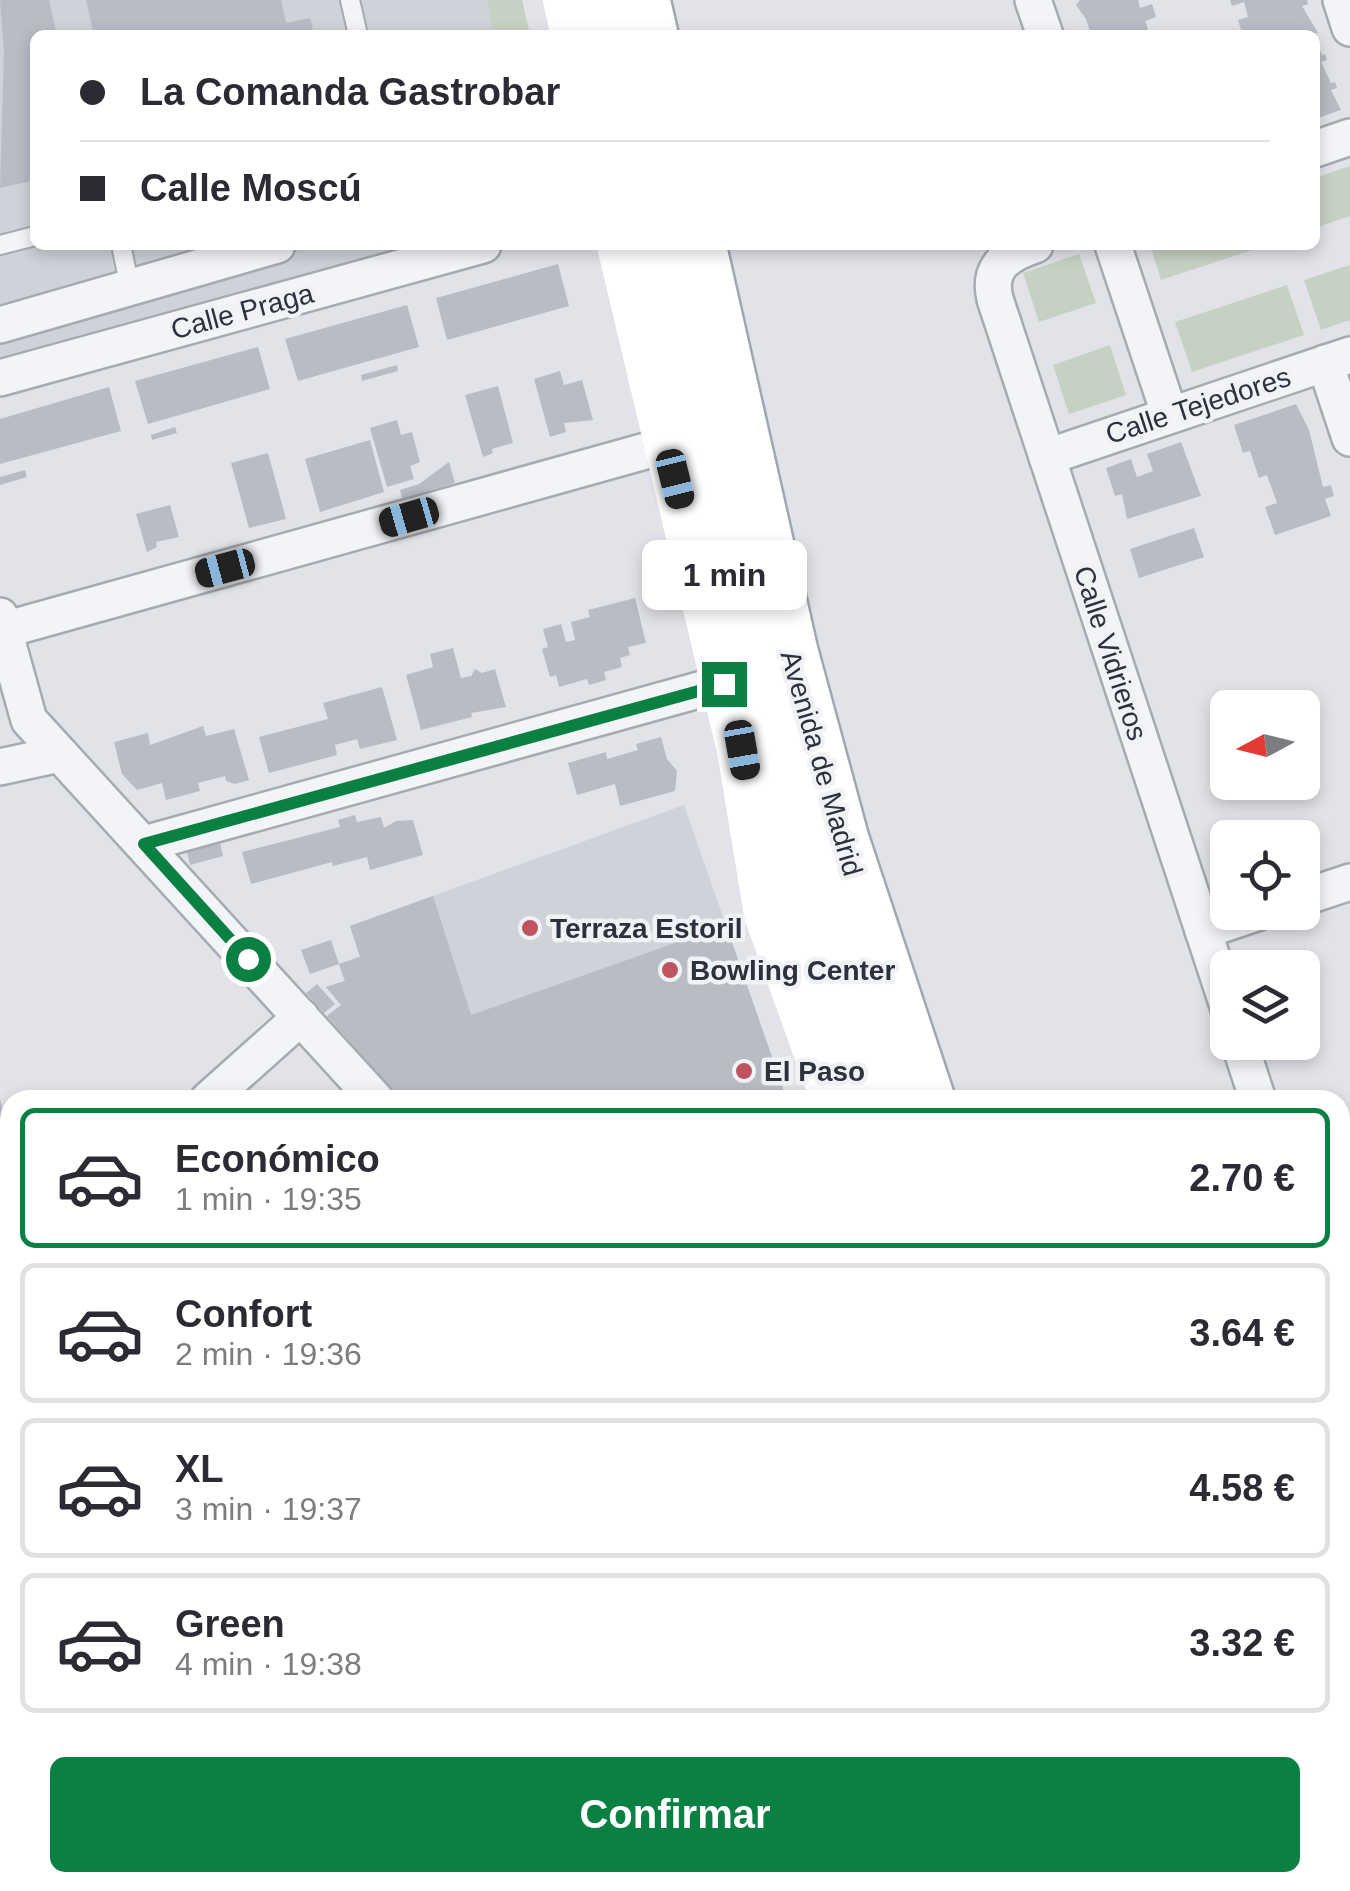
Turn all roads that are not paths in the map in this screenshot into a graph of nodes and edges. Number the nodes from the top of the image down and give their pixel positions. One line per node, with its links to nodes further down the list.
1 (350, 0): 8 (lane)
2 (568, 0): 9 (main road)
3 (601, 0): 10 (main road)
4 (642, 0): 11 (main road)
5 (1033, 0): 12 (street)
6 (1341, 0): 7 (street)
7 (1350, 28)
8 (357, 30)
9 (575, 30)
10 (608, 30)
11 (649, 30)
12 (1042, 30)
13 (1350, 137): 14 (street)
14 (1320, 147)
15 (30, 237): 16 (lane)
16 (0, 245)
17 (122, 250): 25 (lane)
18 (260, 250): 25 (street)
19 (465, 250): 28 (street, Calle Praga)
20 (623, 250): 31 (main road)
21 (657, 250): 48 (main road, Avenida de Madrid)
22 (699, 250): 49 (main road, Avenida de Madrid)
23 (1026, 250): 32 (street, Calle Vidrieros)
24 (1116, 250): 29 (street)
25 (130, 288): 26 (street)
26 (0, 325)
27 (1338, 359): 29 (street, Calle Tejedores); 30 (street)
28 (0, 378)
29 (1169, 413): 32 (street, Calle Tejedores)
30 (1350, 438)
31 (667, 445): 33 (street); 34 (main road)
32 (1047, 457): 41 (street, Calle Vidrieros)
33 (2, 623): 35 (street)
34 (724, 684): 37 (street); 47 (main road)
35 (60, 754): 36 (street); 37 (street)
36 (0, 768)
37 (144, 844): 43 (street)
38 (1350, 882): 39 (street)
39 (1320, 892)
40 (1210, 929): 41 (street)
41 (1203, 931): 42 (street, Calle Vidrieros)
42 (1210, 952)
43 (301, 1017): 45 (street); 46 (street)
44 (1245, 1060): 50 (street)
45 (219, 1090)
46 (367, 1090)
47 (832, 1090)
48 (881, 1090)
49 (924, 1090)
50 (1255, 1090)

